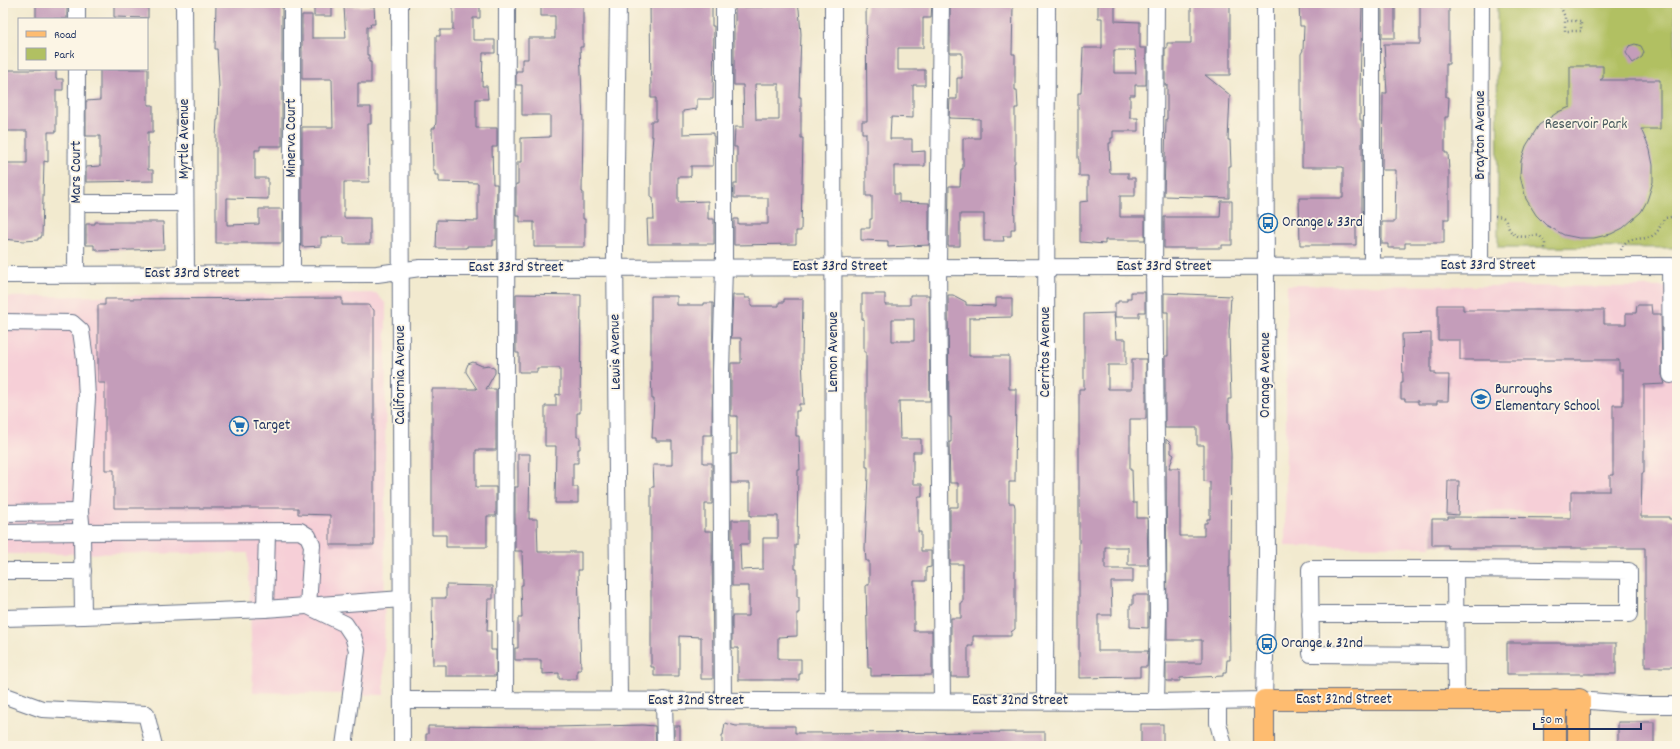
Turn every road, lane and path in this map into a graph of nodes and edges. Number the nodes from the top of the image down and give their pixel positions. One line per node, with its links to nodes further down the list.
1 (77, 3): 16 (street)
2 (184, 3): 20 (street, Myrtle Avenue)
3 (292, 3): 39 (street, Minerva Court)
4 (400, 3): 36 (street, California Avenue)
5 (507, 3): 33 (street)
6 (618, 3): 34 (street, Lewis Avenue)
7 (724, 3): 35 (street)
8 (833, 3): 31 (street, Lemon Avenue)
9 (941, 3): 25 (street)
10 (1046, 3): 26 (street, Cerritos Avenue)
11 (1156, 3): 32 (street)
12 (1265, 3): 27 (street, Orange Avenue)
13 (1372, 3): 28 (street)
14 (1481, 3): 29 (street, Brayton Avenue)
15 (1559, 3): 17 (path)
16 (77, 18)
17 (1566, 21): 17 (path)
18 (77, 70): 19 (street, Mars Court)
19 (77, 203): 20 (street); 37 (street, Mars Court)
20 (185, 203): 38 (street, Myrtle Avenue)
21 (1494, 216): 23 (path)
22 (1677, 216): 24 (path)
23 (1545, 250)
24 (1621, 250)
25 (938, 266): 26 (street, East 33rd Street); 31 (street, East 33rd Street); 70 (street)
26 (1046, 266): 32 (street, East 33rd Street); 71 (street, Cerritos Avenue)
27 (1265, 266): 28 (street, East 33rd Street); 32 (street, East 33rd Street); 64 (street, Orange Avenue)
28 (1372, 266): 29 (street, East 33rd Street)
29 (1480, 266): 30 (street, East 33rd Street)
30 (1674, 266): 42 (street)
31 (833, 267): 35 (street, East 33rd Street); 69 (street, Lemon Avenue)
32 (1154, 267): 73 (street)
33 (506, 268): 34 (street, East 33rd Street); 36 (street, East 33rd Street); 61 (street)
34 (617, 268): 35 (street, East 33rd Street); 62 (street, Lewis Avenue)
35 (724, 268): 68 (street)
36 (401, 271): 39 (street, East 33rd Street); 51 (street, California Avenue)
37 (76, 274): 38 (street, East 33rd Street); 40 (street, East 33rd Street)
38 (186, 274): 39 (street, East 33rd Street)
39 (292, 274)
40 (3, 275)
41 (3, 322): 43 (street)
42 (1670, 375)
43 (80, 512): 44 (street); 45 (street)
44 (3, 513)
45 (82, 532): 46 (street); 47 (street); 50 (street)
46 (266, 532): 52 (street); 53 (street)
47 (3, 534)
48 (1455, 569): 54 (street); 54 (street); 55 (street)
49 (3, 570): 50 (street)
50 (83, 570): 56 (street)
51 (402, 599): 52 (street); 60 (street, California Avenue)
52 (308, 606): 53 (street); 76 (street)
53 (265, 609): 56 (street)
54 (1455, 613): 55 (street); 58 (street)
55 (1310, 614): 58 (street)
56 (83, 616): 57 (street)
57 (3, 618)
58 (1455, 655): 65 (street)
59 (3, 695): 75 (street)
60 (402, 700): 61 (street, East 32nd Street); 77 (street, California Avenue)
61 (505, 700): 62 (street, East 32nd Street)
62 (619, 700): 63 (street, East 32nd Street)
63 (664, 700): 68 (street, East 32nd Street); 78 (street)
64 (1264, 700): 65 (main road, East 32nd Street); 72 (street, East 32nd Street); 80 (main road, Orange Avenue)
65 (1456, 700): 66 (main road, East 32nd Street)
66 (1555, 700): 67 (main road, East 32nd Street); 81 (highway)
67 (1579, 700): 74 (street, East 32nd Street); 82 (highway)
68 (723, 701): 69 (street, East 32nd Street)
69 (834, 701): 70 (street, East 32nd Street)
70 (942, 701): 71 (street, East 32nd Street)
71 (1045, 701): 73 (street, East 32nd Street)
72 (1218, 701): 73 (street, East 32nd Street); 79 (street)
73 (1156, 702)
74 (1677, 705)
75 (154, 746)
76 (344, 746)
77 (402, 746)
78 (664, 746)
79 (1224, 746)
80 (1264, 746)
81 (1555, 746)
82 (1579, 746)

